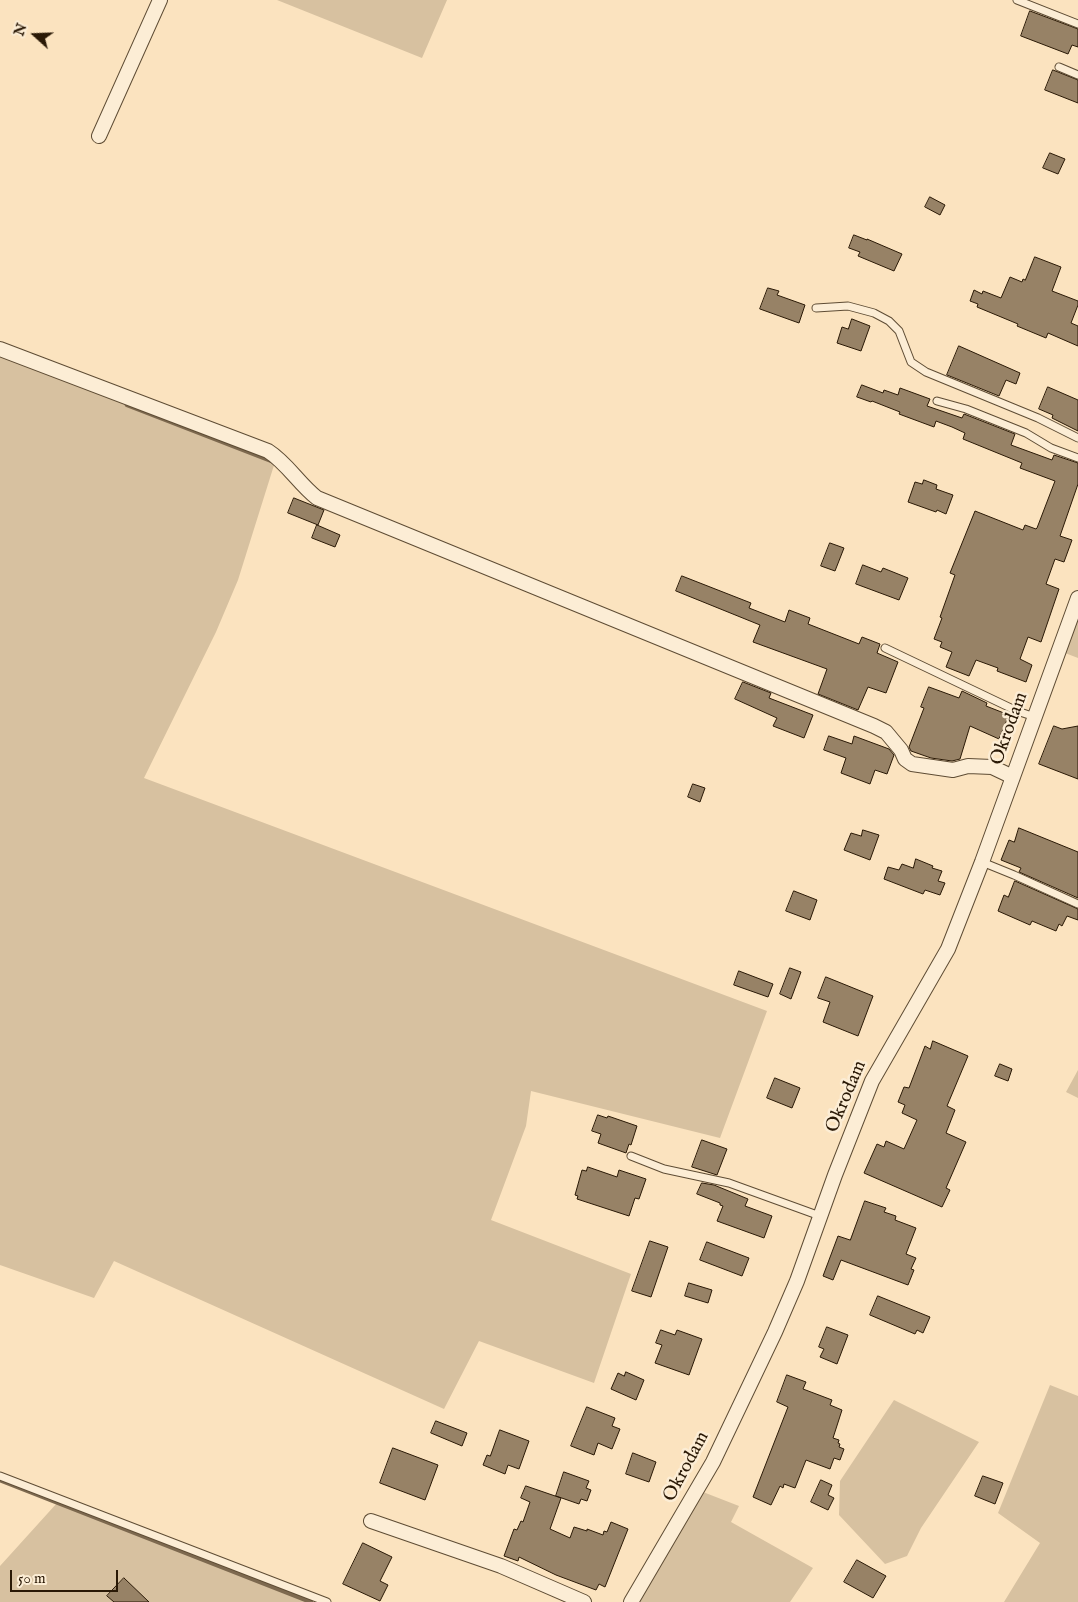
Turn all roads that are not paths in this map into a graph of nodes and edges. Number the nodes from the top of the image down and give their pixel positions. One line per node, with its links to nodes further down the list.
1 (160, 0): 6 (street)
2 (1017, 0): 3 (lane)
3 (1078, 24)
4 (1059, 67): 5 (lane)
5 (1078, 76)
6 (99, 136)
7 (816, 308): 10 (lane)
8 (0, 349): 15 (street)
9 (937, 401): 11 (lane)
10 (1078, 438)
11 (1078, 458)
12 (1078, 598): 14 (street, Okrodam)
13 (885, 648): 14 (lane)
14 (1035, 717): 15 (street, Okrodam)
15 (1012, 777): 16 (street, Okrodam)
16 (982, 862): 17 (lane); 19 (street, Okrodam)
17 (1078, 904)
18 (630, 1156): 19 (lane)
19 (820, 1216): 24 (street, Okrodam)
20 (0, 1476): 22 (lane)
21 (371, 1521): 23 (street)
22 (327, 1602)
23 (584, 1602)
24 (631, 1602)

